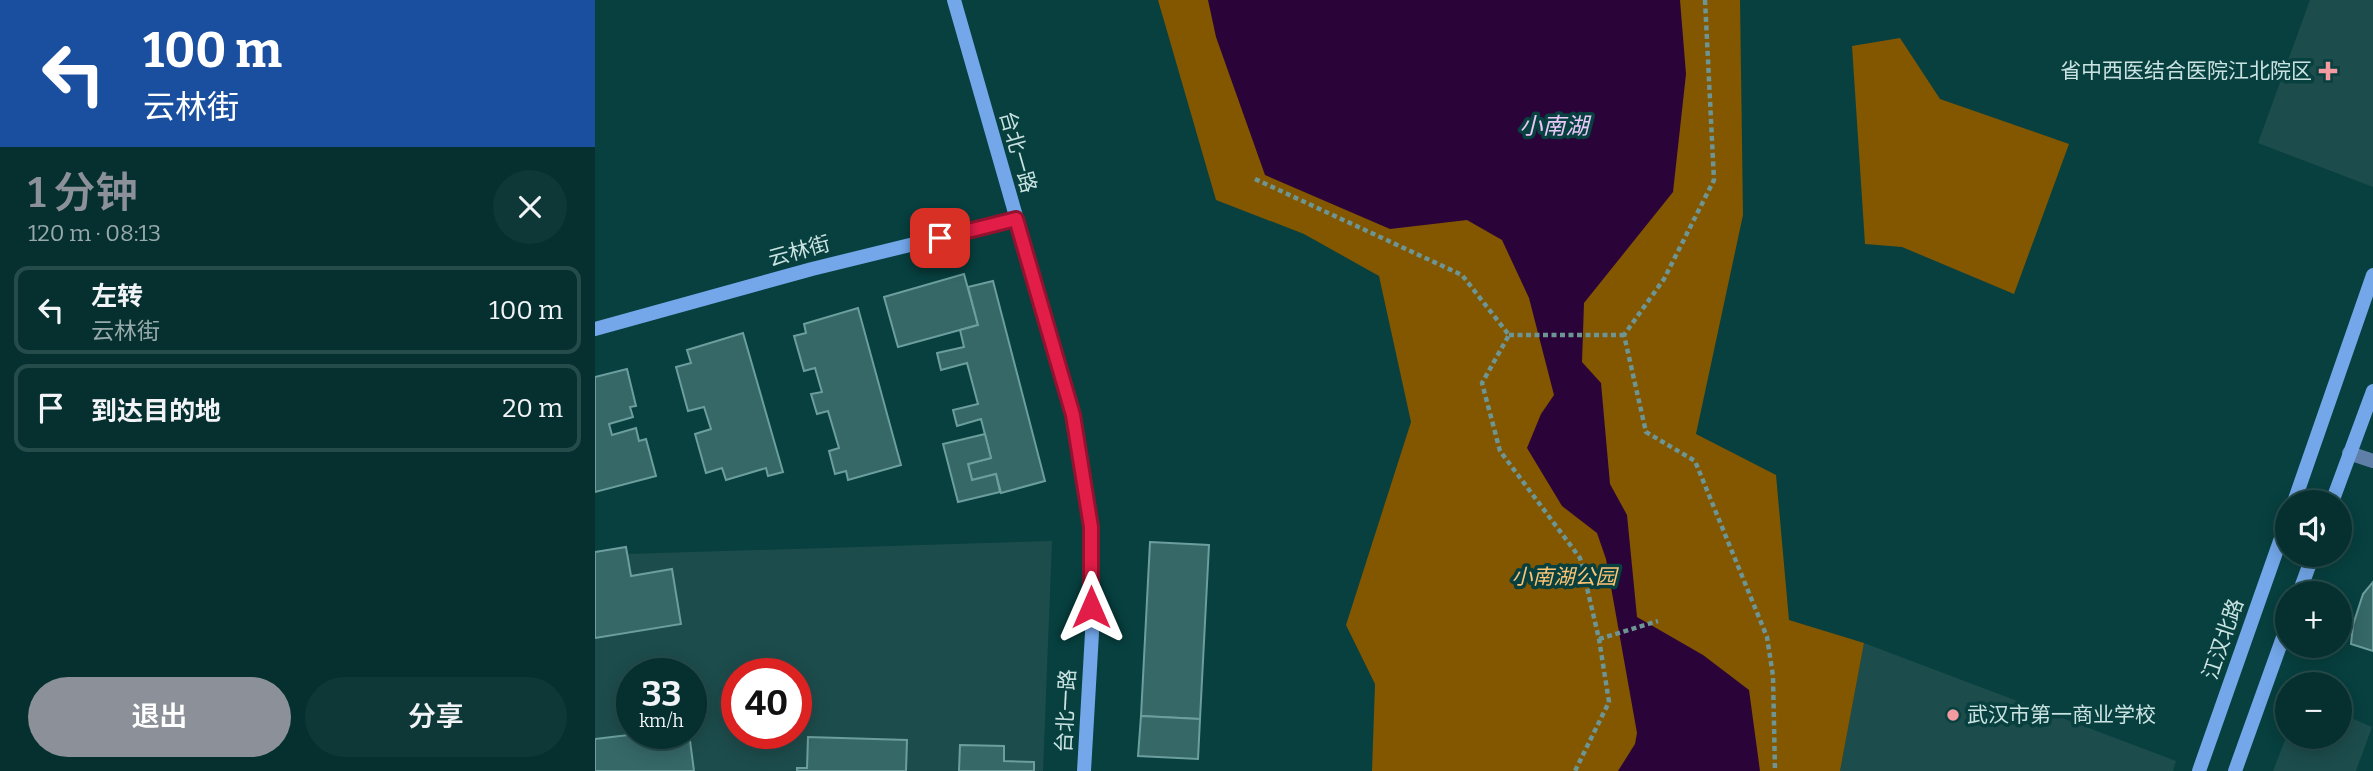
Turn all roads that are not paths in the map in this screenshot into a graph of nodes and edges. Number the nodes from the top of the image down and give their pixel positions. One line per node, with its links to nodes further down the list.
1 (954, 0): 2 (street, 台北一路)
2 (1016, 219): 4 (street, 云林街); 12 (street, 台北一路)
3 (2373, 275): 8 (street)
4 (595, 330)
5 (2373, 391): 6 (street)
6 (2349, 453): 7 (street); 9 (street)
7 (2373, 461)
8 (2298, 490)
9 (2336, 490)
10 (2275, 555): 13 (street, 江汉北路)
11 (2276, 658): 14 (street)
12 (1084, 771)
13 (2199, 771)
14 (2235, 771)

